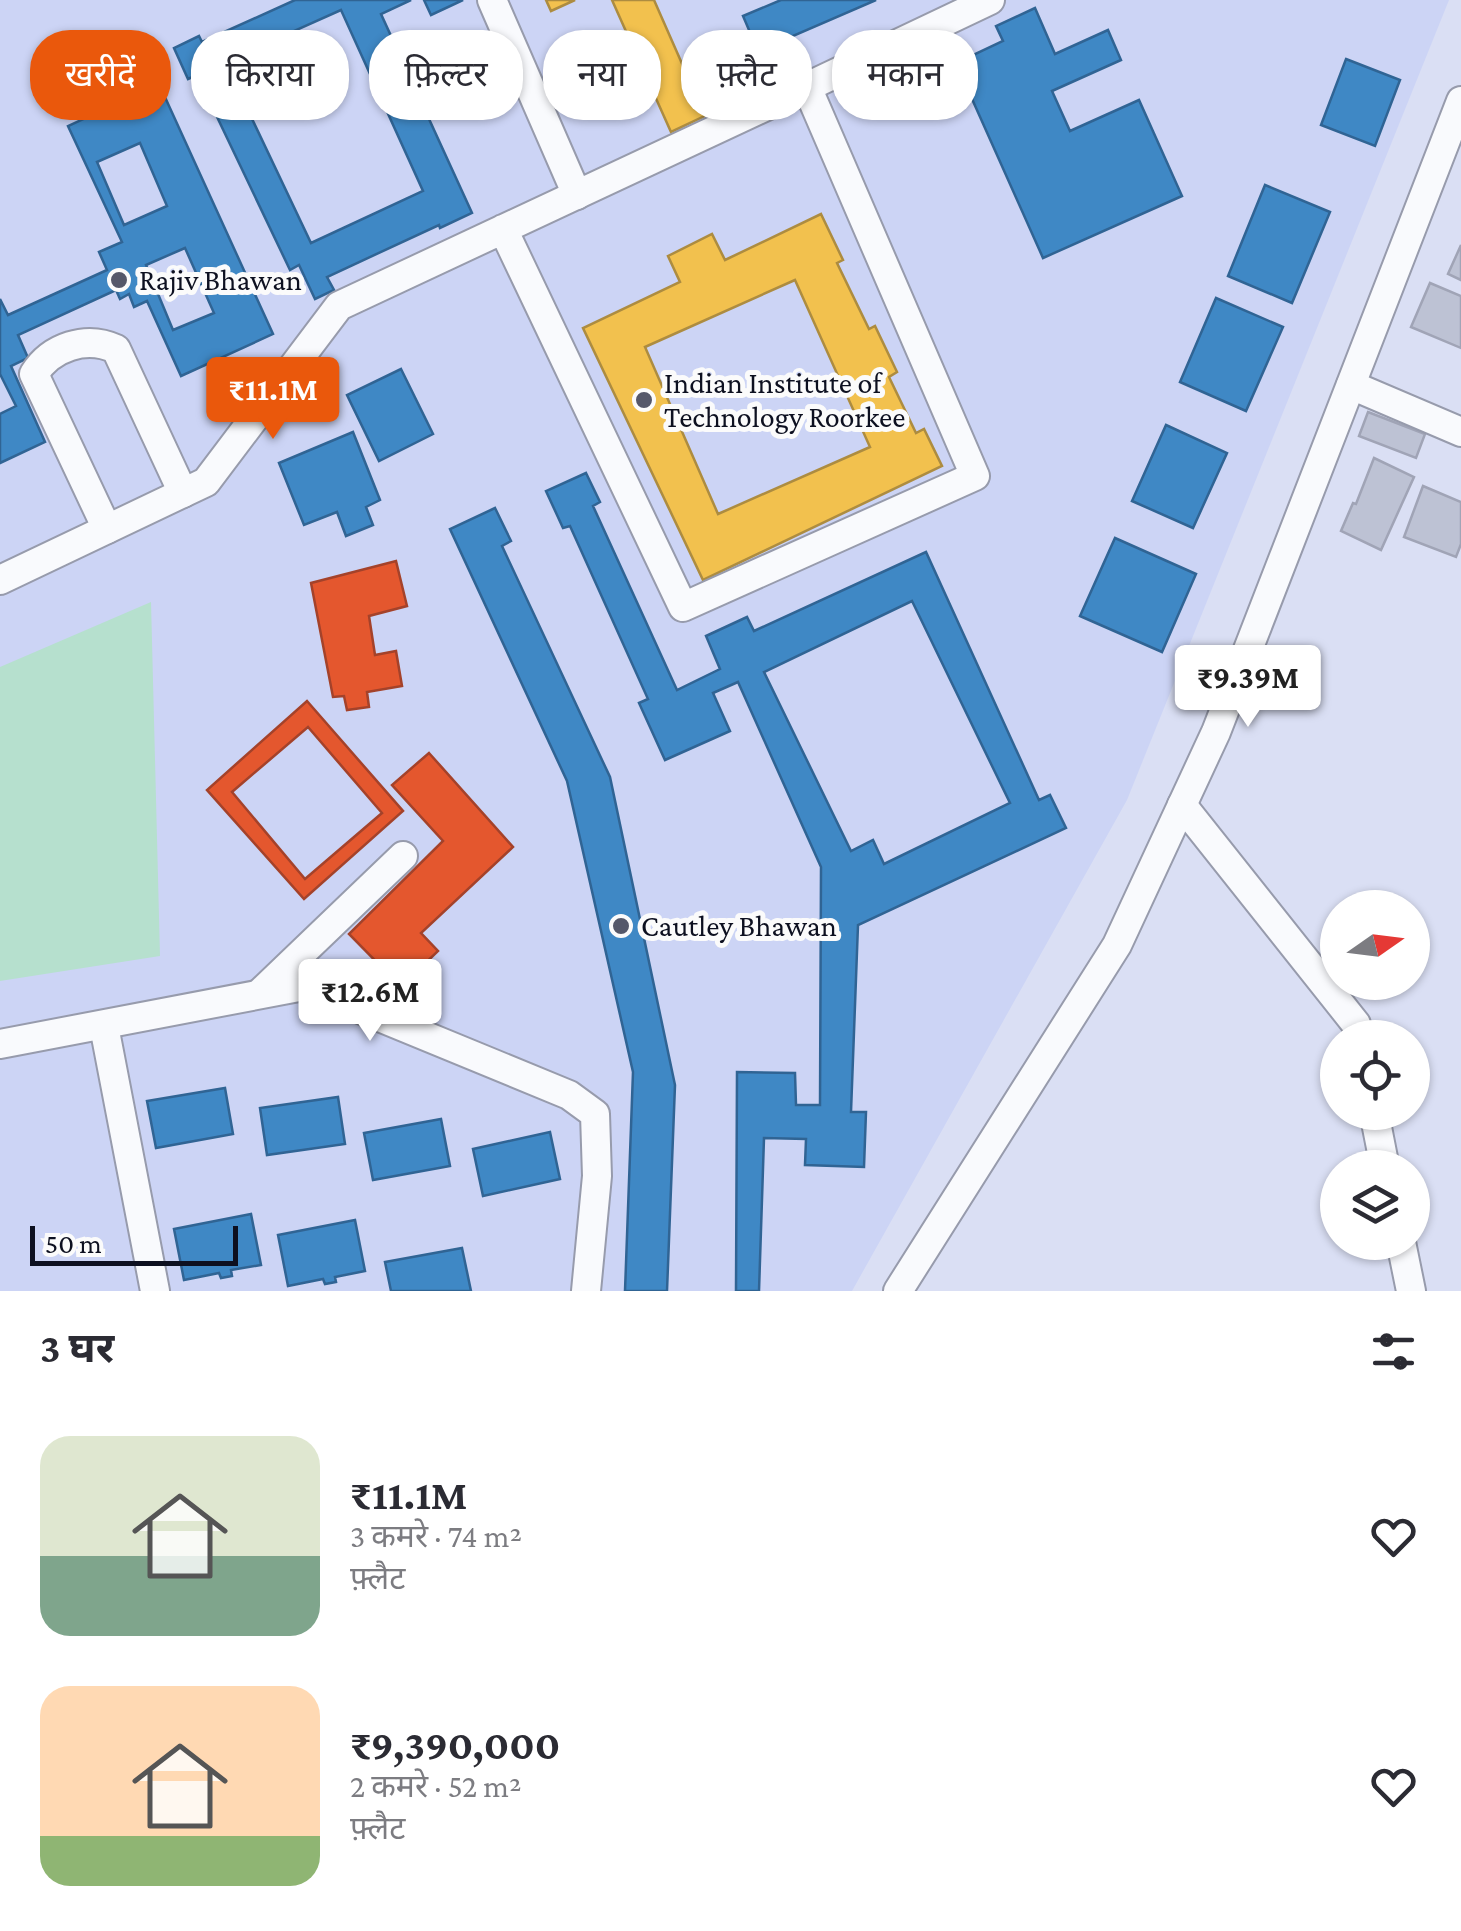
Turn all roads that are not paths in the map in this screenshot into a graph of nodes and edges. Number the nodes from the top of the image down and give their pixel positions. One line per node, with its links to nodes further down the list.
1 (492, 0): 7 (street)
2 (990, 0): 3 (street)
3 (812, 85)
4 (812, 99): 8 (street)
5 (1461, 102): 9 (street)
6 (737, 120): 7 (street)
7 (577, 195): 8 (street)
8 (502, 230): 11 (street)
9 (1351, 385): 10 (street); 14 (street)
10 (1461, 432)
11 (183, 493): 12 (street); 12 (street)
12 (107, 529): 13 (street)
13 (0, 580)
14 (1182, 805): 17 (street); 23 (street)
15 (403, 856): 16 (street)
16 (258, 995): 18 (street); 22 (street)
17 (1353, 1020)
18 (104, 1026): 19 (street); 21 (street)
19 (0, 1044)
20 (1405, 1260): 24 (street)
21 (154, 1291)
22 (586, 1291)
23 (898, 1291)
24 (1411, 1291)

